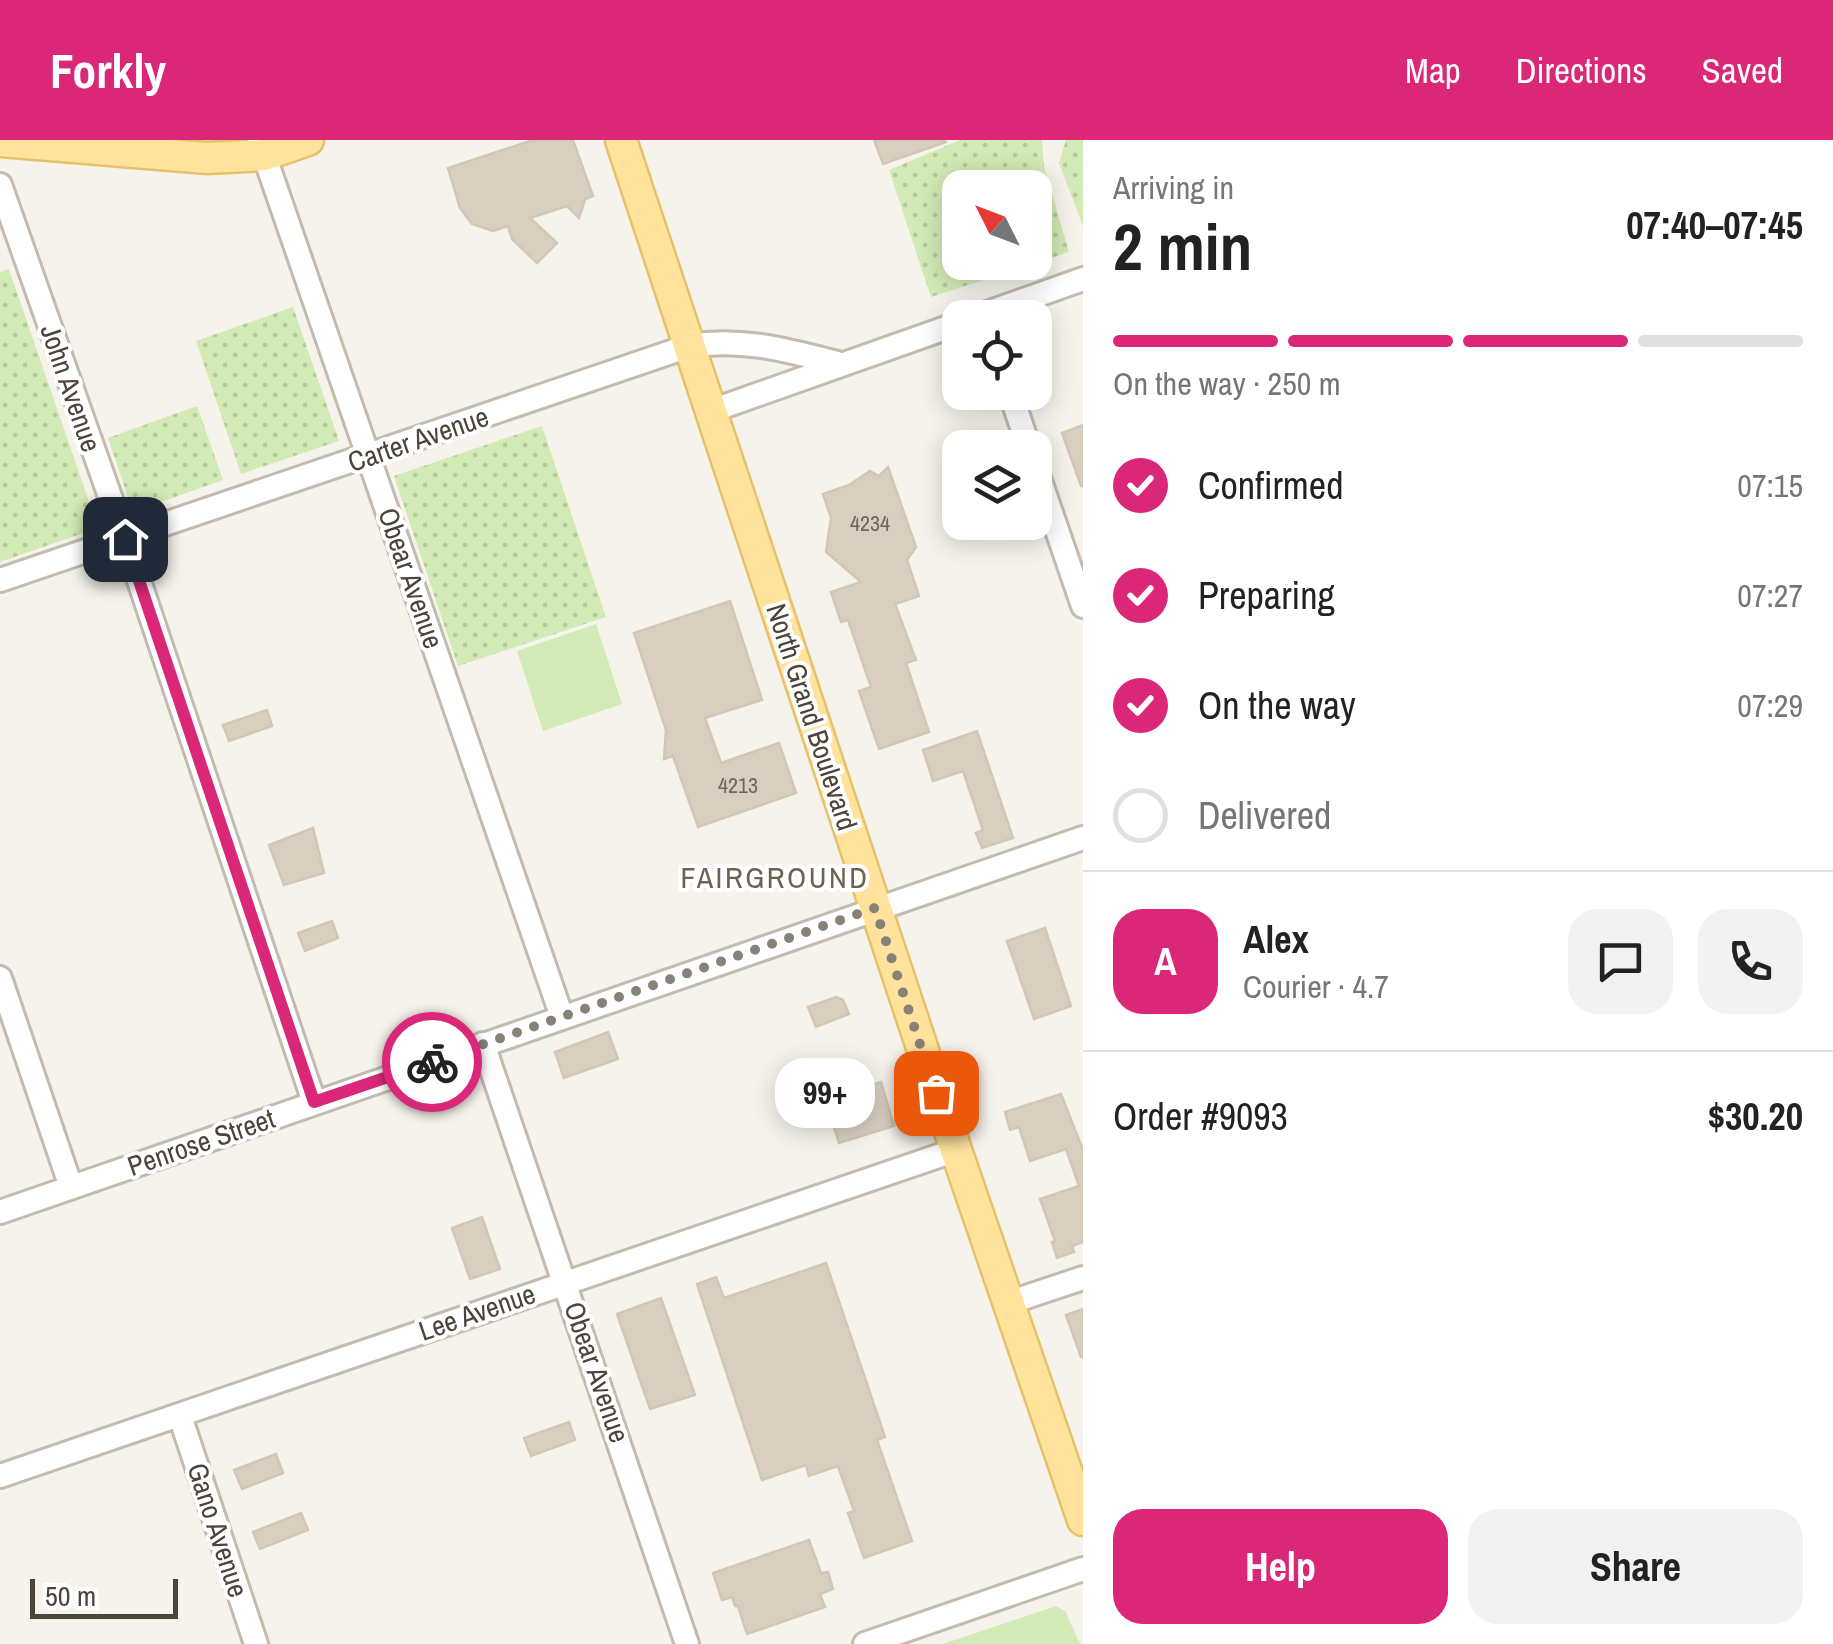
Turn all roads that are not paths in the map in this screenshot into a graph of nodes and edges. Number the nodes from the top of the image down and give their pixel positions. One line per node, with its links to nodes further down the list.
1 (308, 140): 4 (main road)
2 (621, 140): 9 (main road, North Grand Boulevard)
3 (0, 141): 4 (main road)
4 (261, 148): 12 (street, Obear Avenue)
5 (0, 185): 14 (street, John Avenue)
6 (1083, 280): 7 (street)
7 (1026, 300)
8 (942, 328): 10 (street)
9 (690, 346): 10 (street, Carter Avenue); 11 (main road, North Grand Boulevard); 12 (street, Carter Avenue)
10 (841, 364): 11 (street)
11 (711, 411): 18 (main road, North Grand Boulevard)
12 (368, 456): 14 (street, Carter Avenue); 20 (street, Obear Avenue)
13 (1052, 516): 16 (street)
14 (125, 539): 15 (street, Carter Avenue); 22 (street, John Avenue)
15 (0, 580)
16 (1083, 606)
17 (1083, 838): 18 (street, Penrose Street)
18 (875, 908): 20 (street, Penrose Street); 23 (main road, North Grand Boulevard)
19 (0, 978): 24 (street)
20 (562, 1016): 21 (street, Penrose Street)
21 (483, 1044): 22 (street, Penrose Street); 27 (street, Obear Avenue)
22 (314, 1102): 24 (street, Penrose Street)
23 (956, 1150): 27 (street, Lee Avenue); 28 (main road, North Grand Boulevard)
24 (71, 1187): 25 (street, Penrose Street)
25 (0, 1212)
26 (1083, 1278): 28 (street)
27 (566, 1281): 29 (street, Lee Avenue); 34 (street, Obear Avenue)
28 (1008, 1304): 31 (main road, North Grand Boulevard)
29 (180, 1416): 30 (street, Lee Avenue); 33 (street, Gano Avenue)
30 (0, 1476)
31 (1083, 1520)
32 (1083, 1569): 35 (street)
33 (256, 1644)
34 (687, 1644)
35 (865, 1644)

